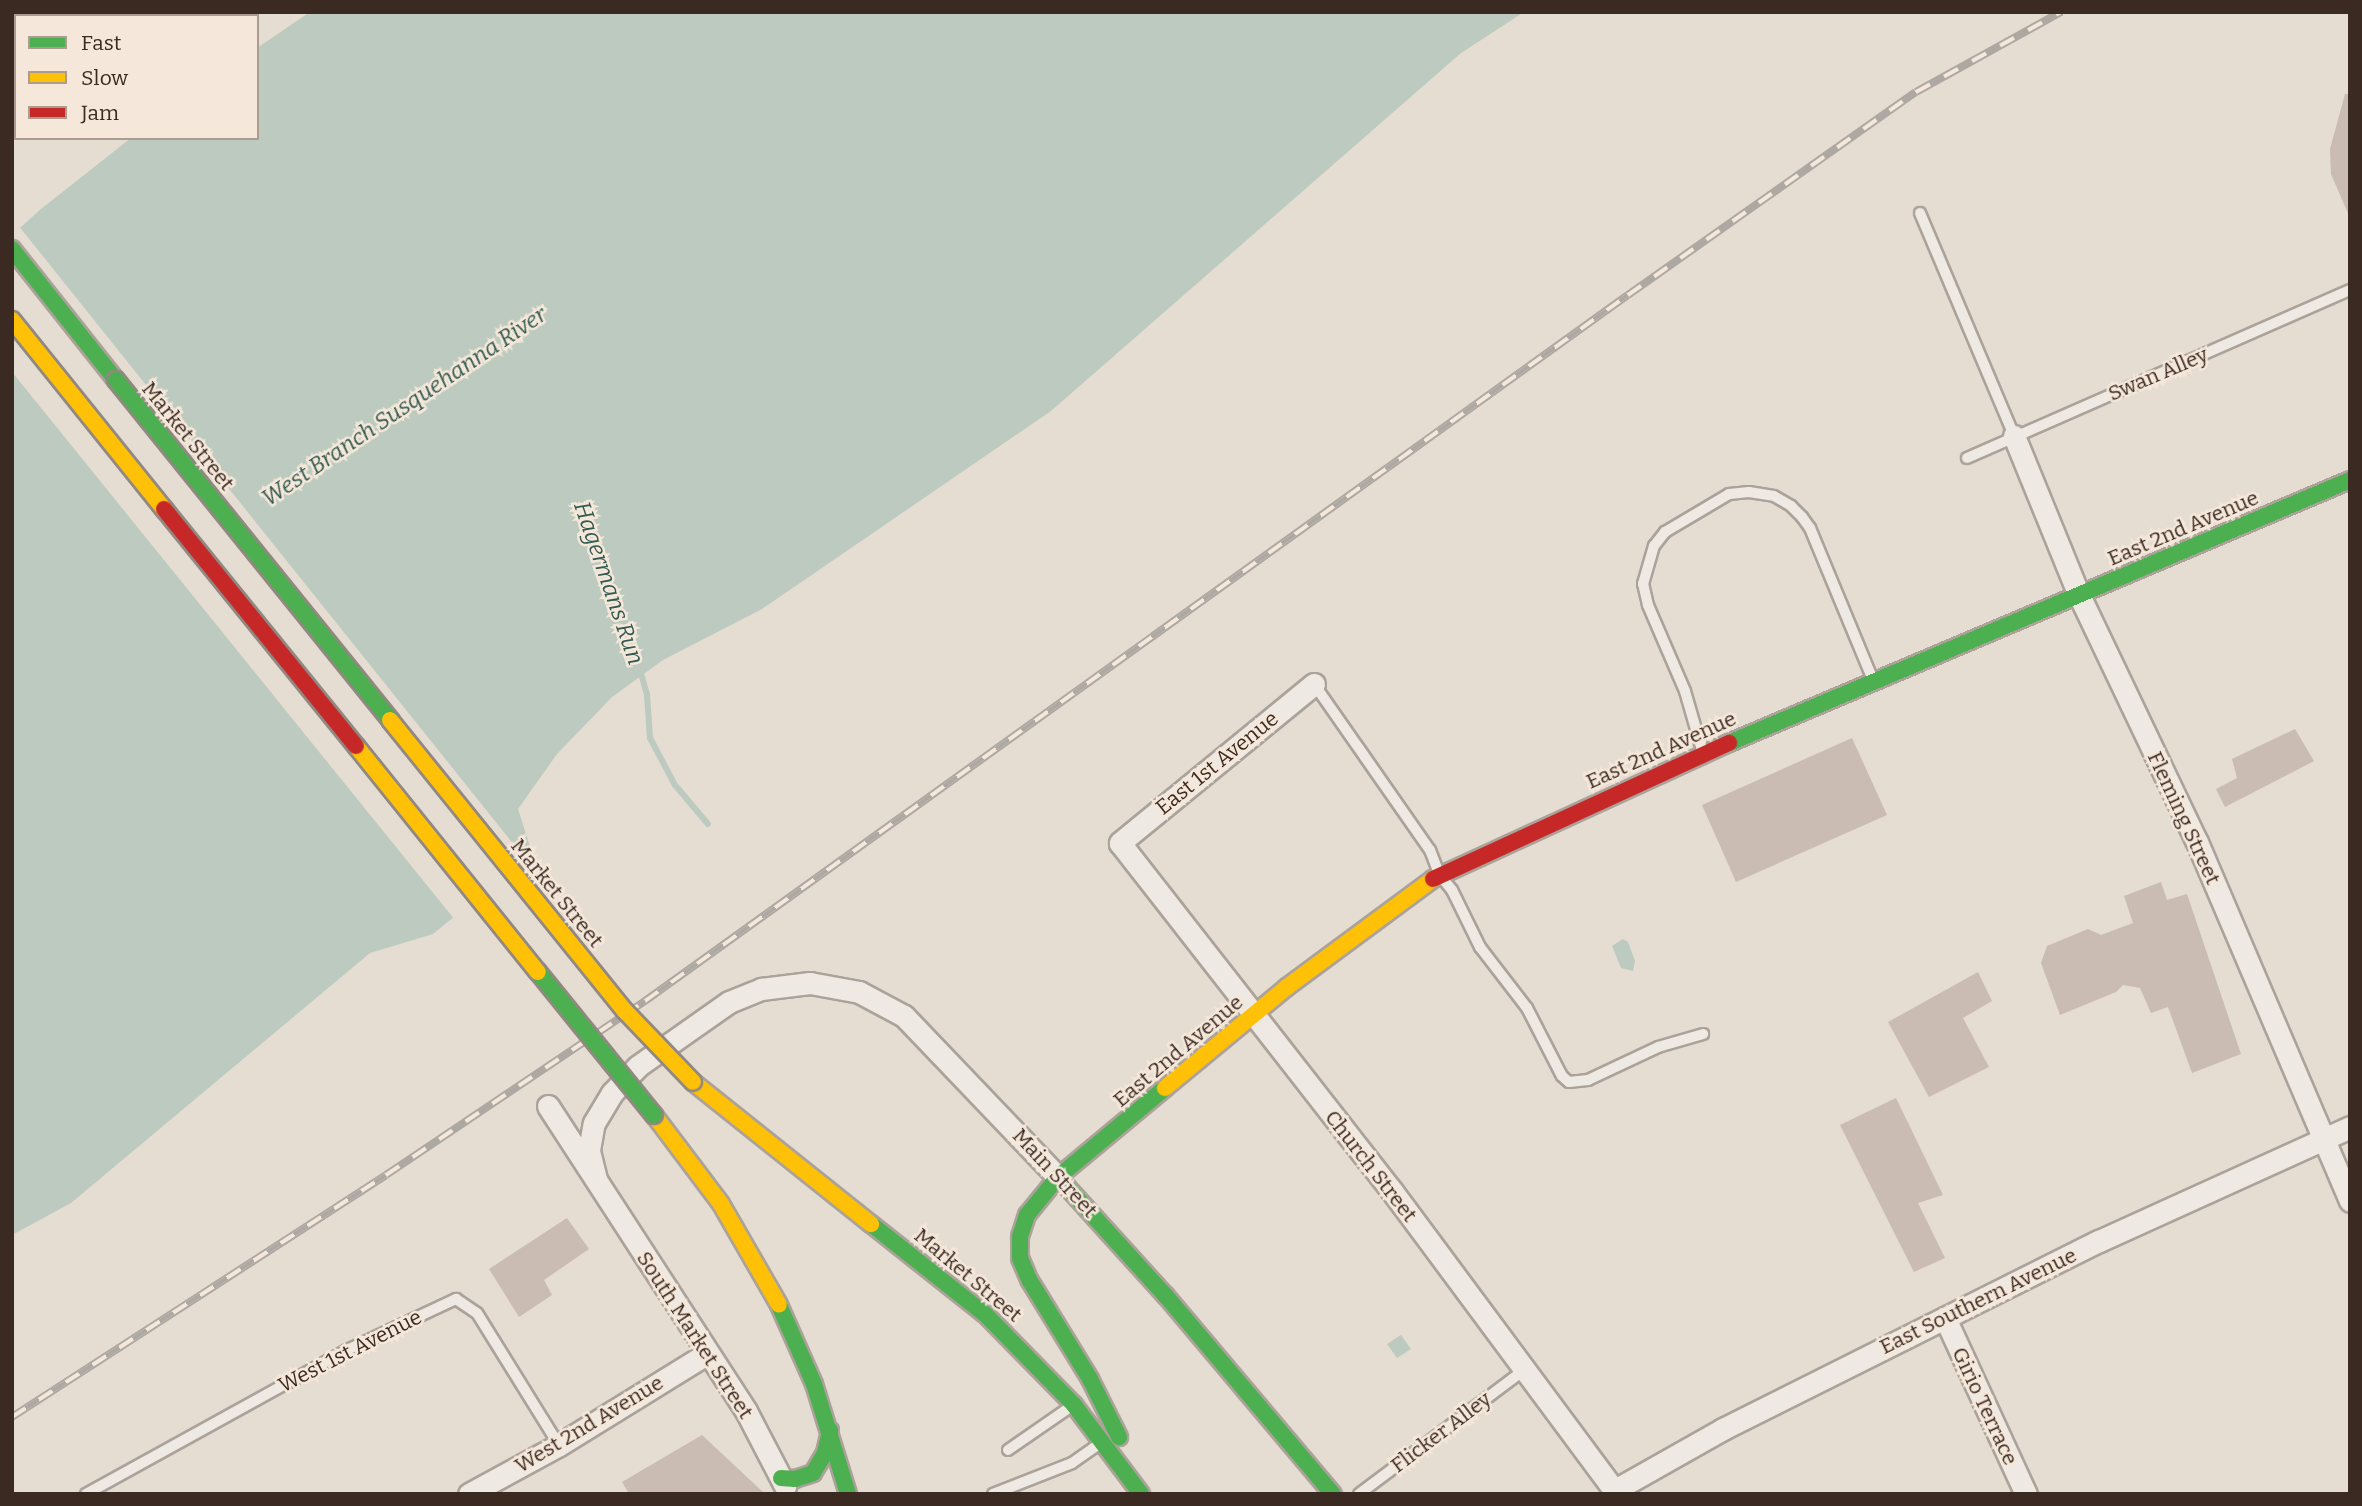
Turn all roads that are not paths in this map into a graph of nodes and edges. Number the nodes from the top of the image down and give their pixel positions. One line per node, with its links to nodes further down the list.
1 (1920, 213): 5 (lane)
2 (12, 249): 26 (main road, Market Street, bridge)
3 (2350, 290): 5 (lane, Swan Alley)
4 (12, 320): 27 (main road, bridge)
5 (2014, 436): 6 (lane, Swan Alley); 8 (street, Fleming Street)
6 (1966, 458)
7 (2350, 480): 8 (main road, East 2nd Avenue)
8 (2079, 595): 9 (main road, East 2nd Avenue); 19 (street, Fleming Street)
9 (1874, 682): 11 (main road, East 2nd Avenue); 11 (lane)
10 (1314, 684): 12 (street, East 1st Avenue); 13 (lane)
11 (1703, 754): 13 (main road, East 2nd Avenue)
12 (1120, 843): 15 (street, Church Street)
13 (1439, 874): 15 (main road, East 2nd Avenue); 16 (lane)
14 (711, 1013): 20 (street, Main Street); 21 (street, South Market Street)
15 (1254, 1015): 20 (main road, East 2nd Avenue); 25 (street, Church Street)
16 (1703, 1034)
17 (548, 1106): 21 (street, South Market Street)
18 (2350, 1127): 19 (street, East Southern Avenue)
19 (2324, 1138): 22 (street, Fleming Street); 23 (street, East Southern Avenue)
20 (1058, 1177): 38 (main road, East 2nd Avenue); 39 (main road, Main Street)
21 (596, 1180): 24 (street, South Market Street)
22 (2350, 1201)
23 (1945, 1318): 33 (street, East Southern Avenue); 41 (street, Girio Terrace)
24 (708, 1353): 29 (street, West 2nd Avenue); 31 (street, South Market Street)
25 (1524, 1370): 33 (street, Church Street); 40 (lane, Flicker Alley)
26 (1074, 1405): 28 (main road, Market Street); 30 (lane)
27 (830, 1431): 31 (main road); 32 (main road); 36 (main road)
28 (1104, 1441): 37 (lane); 38 (main road, Market Street)
29 (559, 1445): 34 (lane, West 1st Avenue); 35 (street, West 2nd Avenue)
30 (1009, 1450)
31 (786, 1486)
32 (828, 1486)
33 (1616, 1492)
34 (86, 1494)
35 (469, 1494)
36 (848, 1494)
37 (993, 1494)
38 (1142, 1494)
39 (1333, 1494)
40 (1359, 1494)
41 (2026, 1494)

